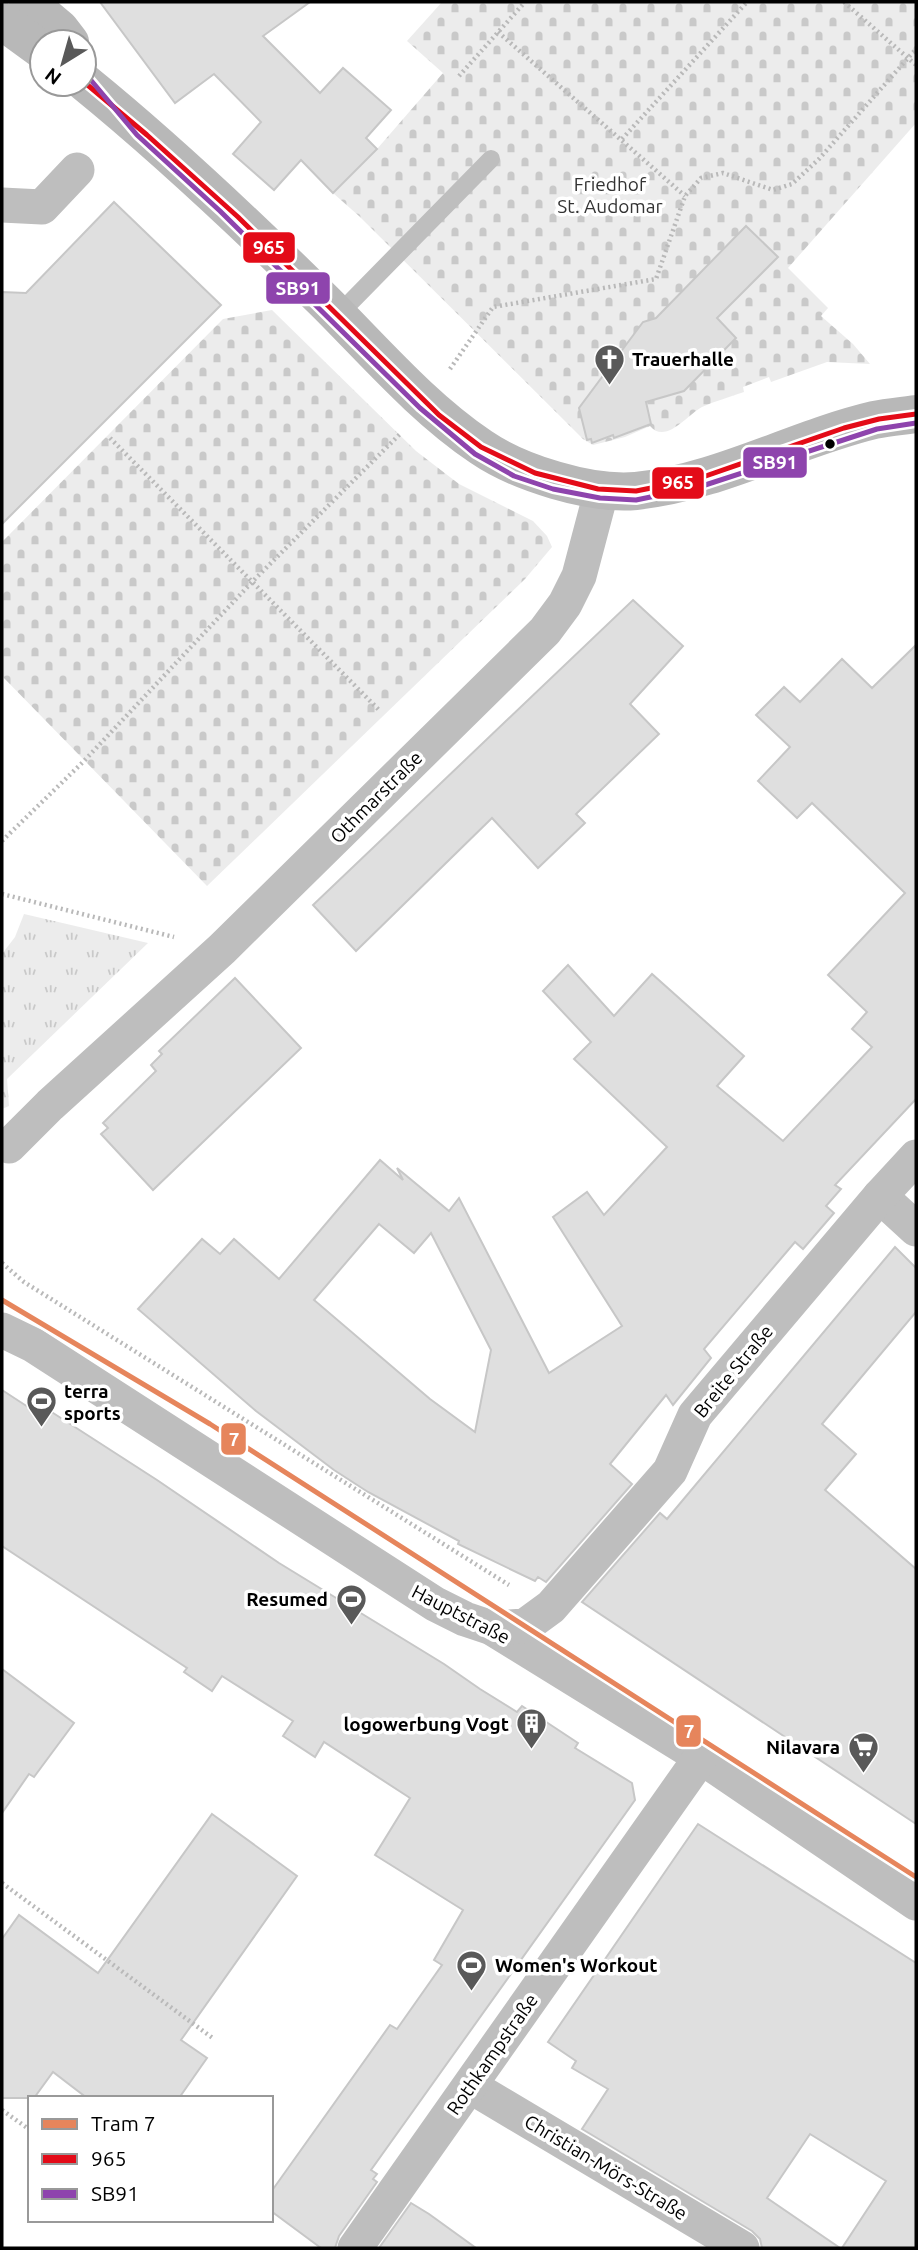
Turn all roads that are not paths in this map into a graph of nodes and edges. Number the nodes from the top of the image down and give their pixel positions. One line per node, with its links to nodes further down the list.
1 (23, 7): 2 (street); 3 (street)
2 (32, 28)
3 (58, 28)
4 (98, 75): 6 (street)
5 (98, 93): 6 (street)
6 (143, 129): 10 (street)
7 (491, 159): 10 (lane)
8 (78, 170): 9 (street)
9 (2, 205)
10 (338, 316): 12 (street)
11 (916, 414): 12 (street)
12 (601, 489): 13 (street, Othmarstraße)
13 (9, 1146)
14 (916, 1157): 15 (street, Breite Straße)
15 (880, 1196): 16 (street); 18 (street, Breite Straße)
16 (916, 1229)
17 (2, 1330): 18 (street, Hauptstraße)
18 (492, 1628): 19 (street, Hauptstraße)
19 (701, 1757): 20 (street, Hauptstraße); 21 (street, Rothkampstraße)
20 (916, 1903)
21 (470, 2086): 22 (street, Rothkampstraße); 23 (street, Christian-Mörs-Straße)
22 (355, 2248)
23 (742, 2248)

